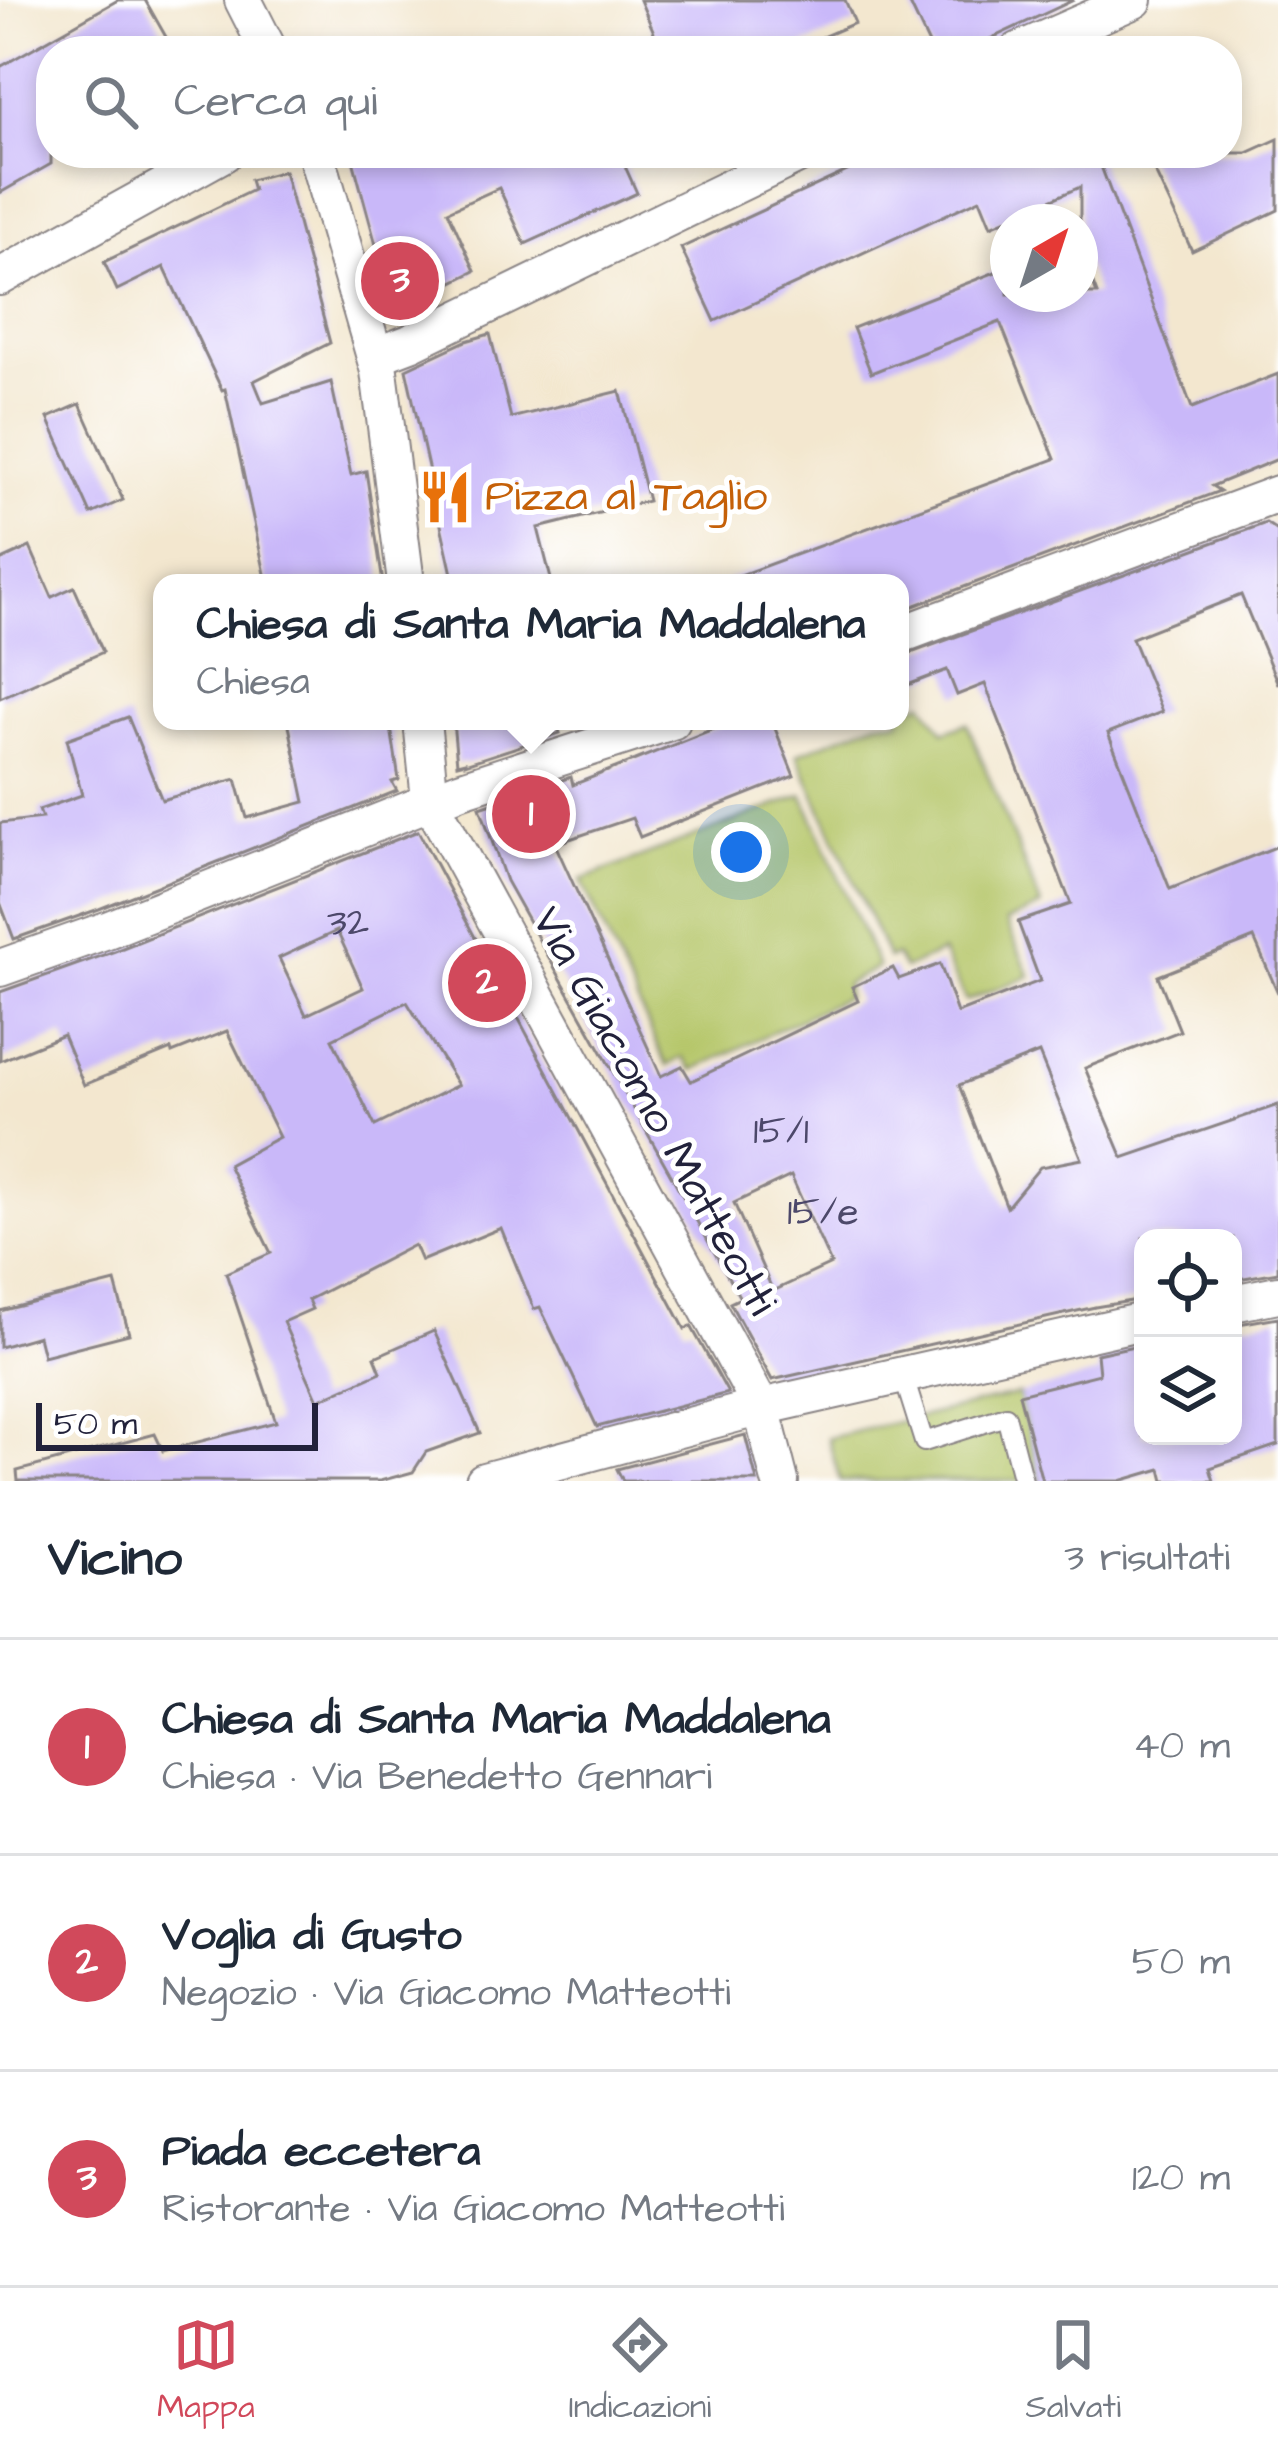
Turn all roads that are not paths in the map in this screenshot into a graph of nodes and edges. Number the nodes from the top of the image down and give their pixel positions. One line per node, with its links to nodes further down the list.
1 (243, 0): 3 (street)
2 (1134, 0): 4 (street)
3 (261, 36)
4 (1052, 36)
5 (197, 168): 8 (street)
6 (320, 168): 9 (street)
7 (771, 168): 9 (street)
8 (0, 278)
9 (376, 356): 11 (street)
10 (1278, 494): 12 (street)
11 (405, 574)
12 (909, 632)
13 (423, 730): 15 (street, Via Giacomo Matteotti)
14 (644, 730): 15 (street)
15 (430, 800): 16 (street); 21 (street, Via Giacomo Matteotti)
16 (0, 968)
17 (1278, 1294): 18 (street)
18 (1242, 1301)
19 (1134, 1323): 20 (street)
20 (903, 1375): 21 (street); 24 (lane)
21 (761, 1407): 22 (street); 23 (street, Via Giacomo Matteotti)
22 (484, 1481)
23 (780, 1481)
24 (1023, 1481)

